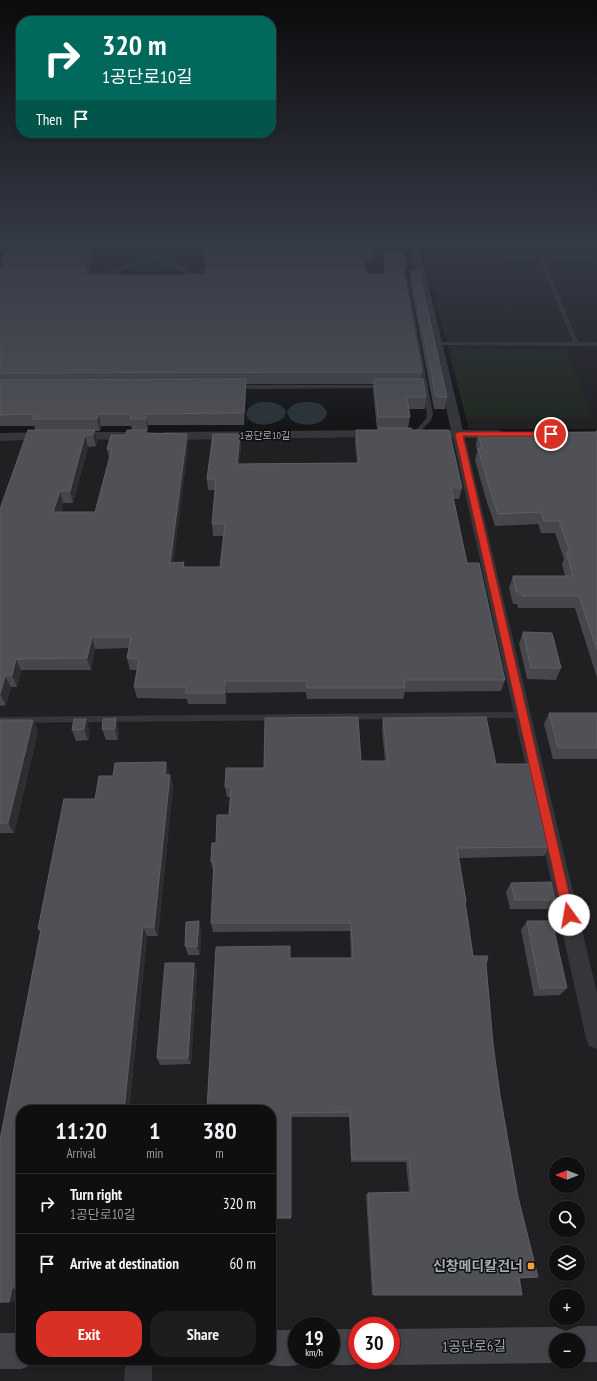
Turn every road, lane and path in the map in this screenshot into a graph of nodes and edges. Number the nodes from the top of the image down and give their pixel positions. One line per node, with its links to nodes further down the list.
1 (411, 306): 10 (lane)
2 (429, 306): 4 (street)
3 (561, 306): 5 (lane)
4 (438, 344): 5 (lane); 13 (street)
5 (576, 344): 6 (lane)
6 (597, 344)
7 (230, 387): 8 (lane)
8 (389, 387)
9 (418, 387): 10 (lane)
10 (426, 387): 12 (lane)
11 (391, 434): 15 (street, 1공단로10길)
12 (411, 434): 13 (street)
13 (459, 434): 14 (street); 16 (street)
14 (512, 434)
15 (0, 437)
16 (523, 715): 17 (lane); 18 (street)
17 (0, 720)
18 (597, 1038)
19 (585, 1344): 20 (street)
20 (597, 1344)
21 (549, 1345): 22 (street, 1공단로6길)
22 (400, 1347)
23 (276, 1348): 24 (street)
24 (288, 1348)
25 (0, 1351): 26 (street)
26 (16, 1351)
27 (139, 1365): 28 (street)
28 (138, 1381)

